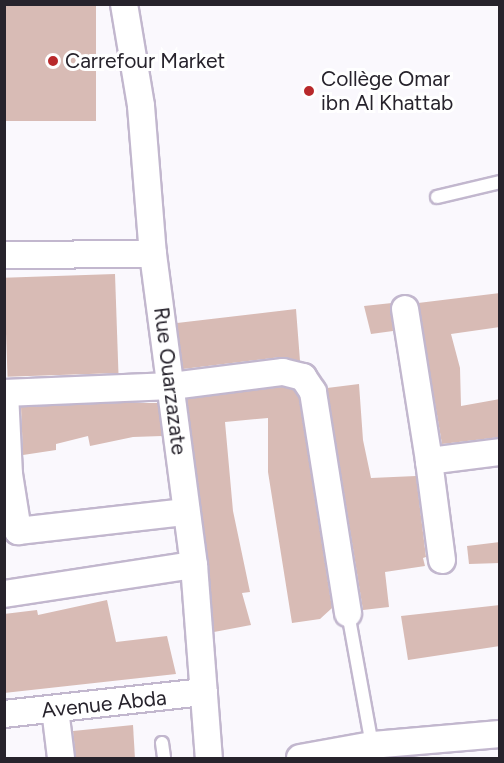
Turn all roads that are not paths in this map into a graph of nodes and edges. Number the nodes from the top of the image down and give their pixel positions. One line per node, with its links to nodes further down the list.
1 (124, 4): 4 (street, Rue Ouarzazate)
2 (500, 182): 3 (lane)
3 (437, 197)
4 (153, 254): 5 (street); 7 (street, Rue Ouarzazate)
5 (4, 255)
6 (405, 309): 10 (street)
7 (172, 386): 8 (street); 11 (street, Rue Ouarzazate); 15 (street)
8 (5, 393): 11 (street)
9 (500, 452): 10 (street)
10 (429, 461): 12 (street)
11 (186, 512): 13 (street, Rue Ouarzazate)
12 (442, 560)
13 (194, 565): 14 (street); 16 (street, Rue Ouarzazate)
14 (4, 594)
15 (348, 613): 21 (lane)
16 (204, 692): 17 (street, Avenue Abda); 25 (street, Rue Ouarzazate)
17 (55, 709): 18 (street, Avenue Abda); 23 (street)
18 (4, 714)
19 (500, 734): 21 (street)
20 (162, 743): 24 (lane)
21 (372, 745): 22 (street)
22 (306, 758)
23 (62, 759)
24 (164, 759)
25 (209, 759)

